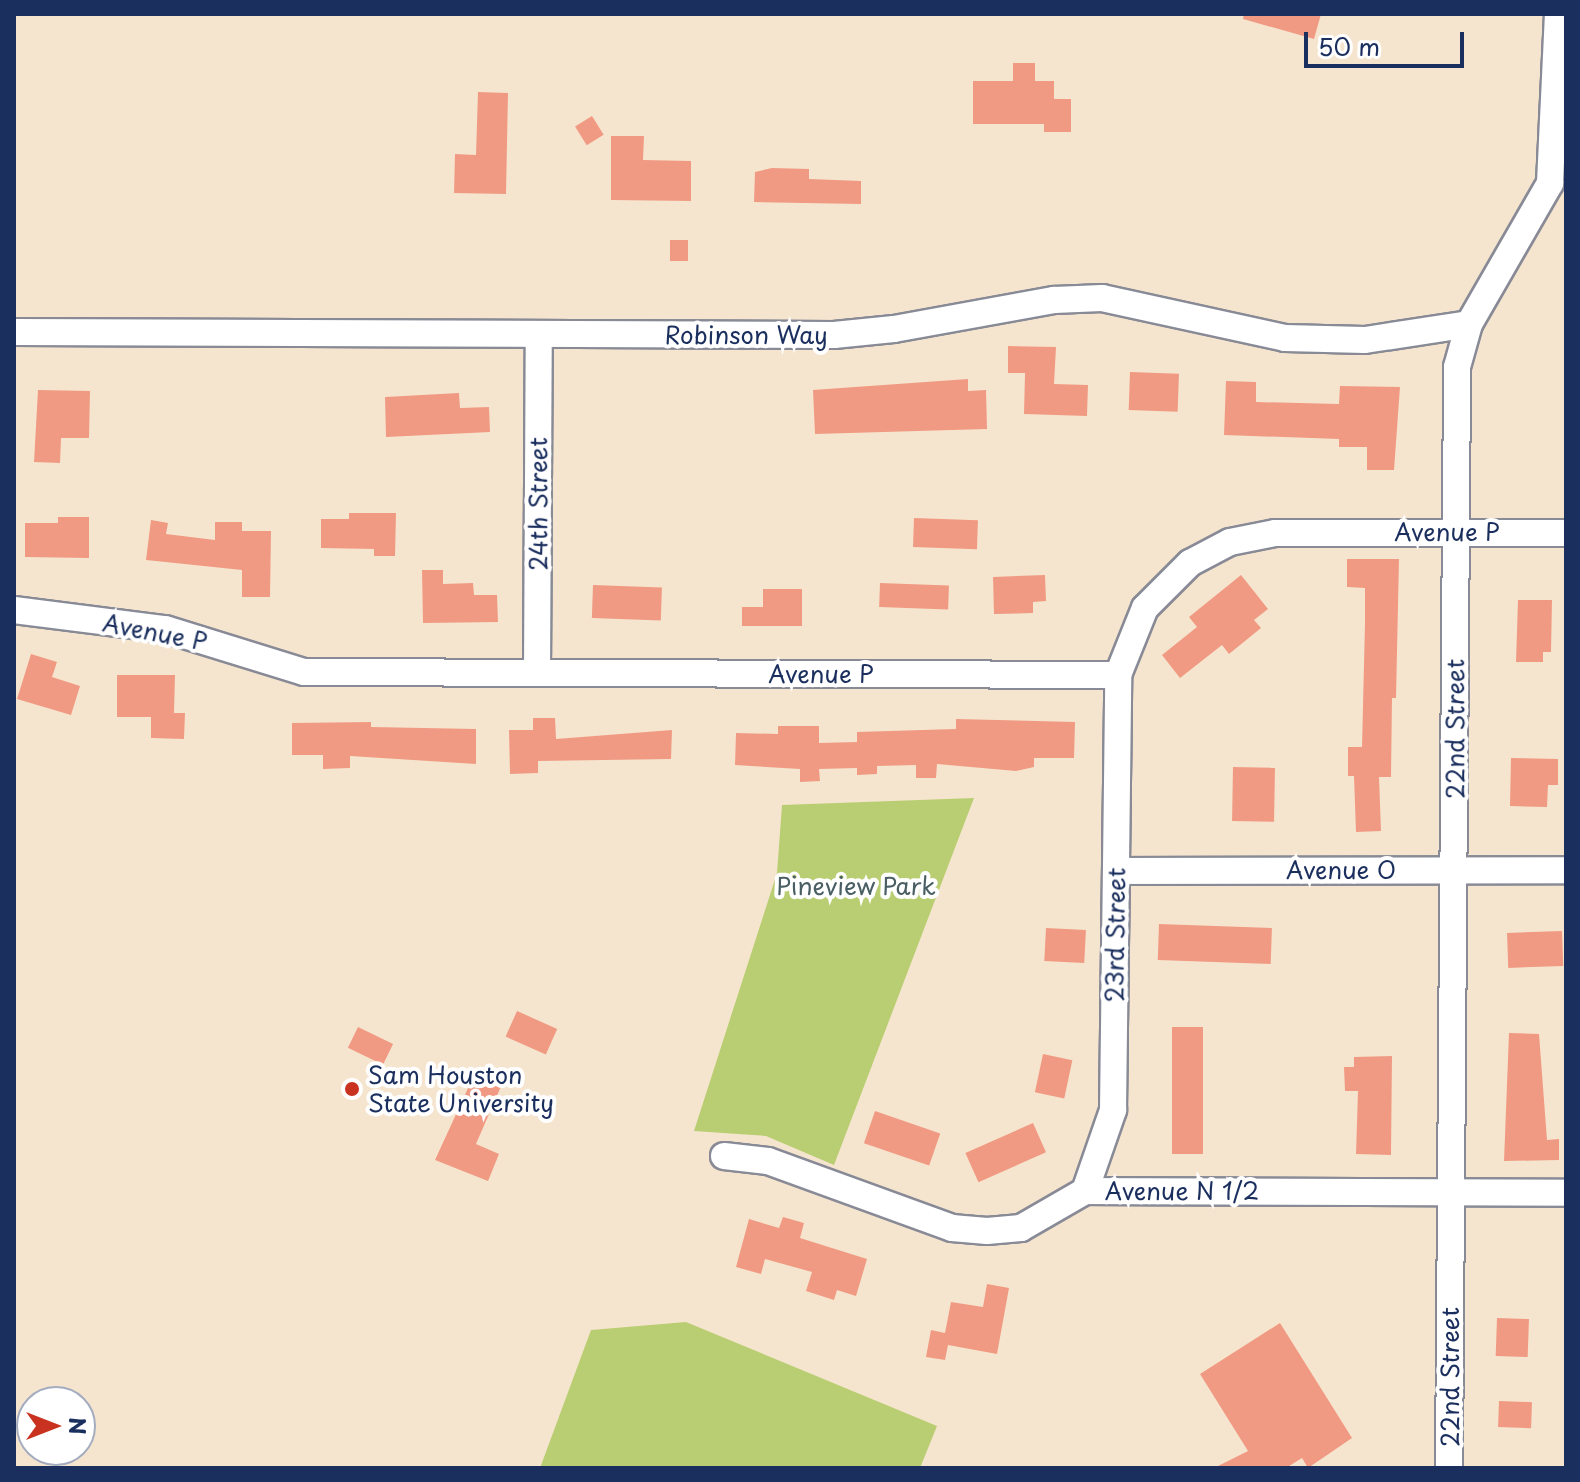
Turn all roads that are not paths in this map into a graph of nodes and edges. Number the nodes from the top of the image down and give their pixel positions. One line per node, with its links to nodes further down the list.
1 (1558, 14): 2 (street, 22nd Street)
2 (1558, 183): 3 (street, 22nd Street)
3 (1469, 324): 5 (street, Robinson Way); 6 (street, 22nd Street)
4 (14, 332): 5 (street, Robinson Way)
5 (539, 336): 9 (street, 24th Street)
6 (1456, 532): 7 (street, Avenue P); 10 (street, Avenue P); 11 (street, 22nd Street)
7 (1566, 533)
8 (14, 610): 9 (street, Avenue P)
9 (537, 673): 10 (street, Avenue P)
10 (1118, 675): 13 (street, 23rd Street)
11 (1454, 869): 12 (street, Avenue O); 13 (street, Avenue O); 17 (street, 22nd Street)
12 (1566, 870)
13 (1116, 871): 15 (street, 23rd Street)
14 (724, 1156): 15 (street, Avenue N 1/2)
15 (1085, 1191): 17 (street, Avenue N 1/2)
16 (1566, 1193): 17 (street, Avenue N 1/2)
17 (1451, 1194): 18 (street, 22nd Street)
18 (1449, 1468)

